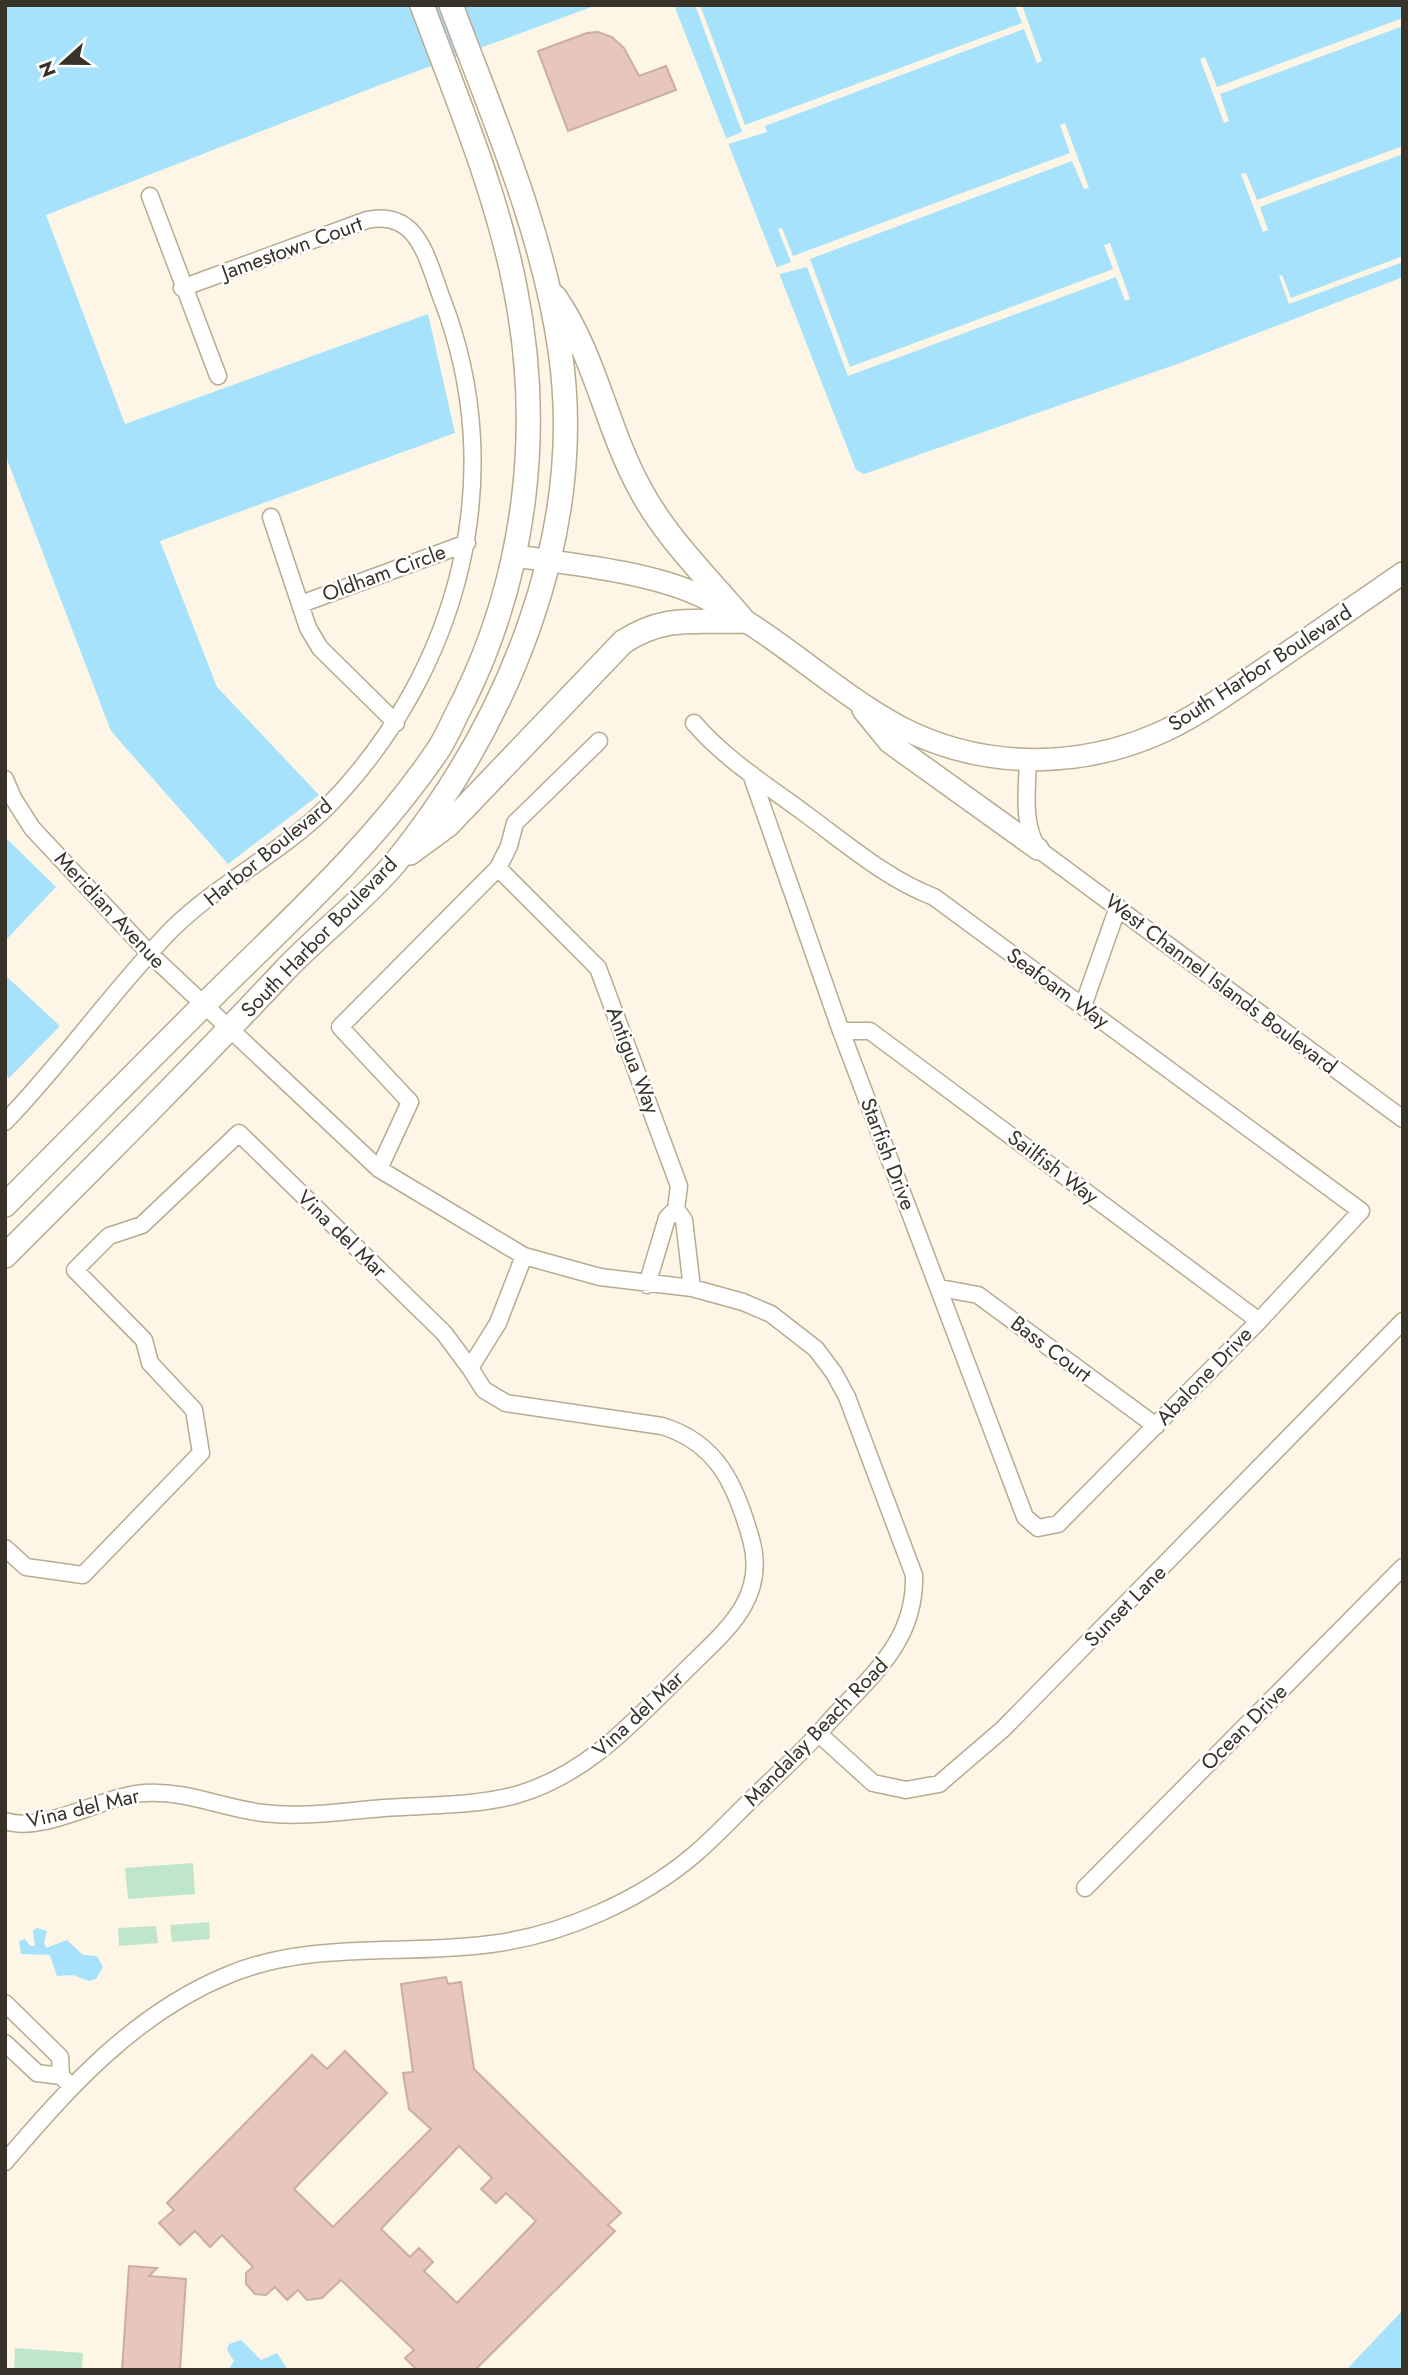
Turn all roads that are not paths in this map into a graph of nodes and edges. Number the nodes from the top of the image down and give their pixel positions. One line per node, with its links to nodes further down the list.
1 (422, 5): 10 (main road)
2 (451, 5): 6 (main road)
3 (150, 196): 5 (street)
4 (403, 221): 5 (street, Jamestown Court); 9 (street, Harbor Boulevard)
5 (183, 288): 7 (street)
6 (549, 288): 11 (main road); 14 (main road)
7 (218, 376)
8 (271, 517): 13 (street, Oldham Circle)
9 (467, 543): 13 (street, Oldham Circle); 16 (street, Harbor Boulevard)
10 (515, 556): 11 (street, West Channel Islands Boulevard); 27 (main road, South Harbor Boulevard)
11 (549, 561): 14 (street, West Channel Islands Boulevard); 23 (main road, South Harbor Boulevard)
12 (1403, 573): 19 (street, South Harbor Boulevard)
13 (301, 604): 16 (street, Oldham Circle)
14 (744, 621): 15 (street, West Channel Islands Boulevard); 23 (main road)
15 (851, 695): 19 (street, West Channel Islands Boulevard); 22 (street, West Channel Islands Boulevard)
16 (396, 723): 26 (street, Harbor Boulevard)
17 (694, 723): 20 (street, Seafoam Way)
18 (599, 741): 24 (street)
19 (1028, 761): 22 (street)
20 (751, 774): 28 (street, Seafoam Way); 30 (street, Starfish Drive)
21 (5, 779): 26 (street, Meridian Avenue)
22 (1038, 849): 25 (street, West Channel Islands Boulevard)
23 (393, 865): 29 (main road, South Harbor Boulevard)
24 (498, 868): 33 (street); 35 (street, Antigua Way)
25 (1118, 907): 28 (street); 31 (street, West Channel Islands Boulevard)
26 (150, 954): 27 (street, Meridian Avenue); 32 (street, Harbor Boulevard)
27 (203, 1006): 29 (street, Meridian Avenue); 34 (main road, South Harbor Boulevard)
28 (1083, 1006): 36 (street, Seafoam Way)
29 (228, 1031): 33 (street, Mandalay Beach Road); 39 (main road, South Harbor Boulevard)
30 (841, 1031): 43 (street, Starfish Drive); 44 (street, Sailfish Way)
31 (1403, 1119)
32 (5, 1122)
33 (379, 1169): 40 (street, Mandalay Beach Road)
34 (5, 1205)
35 (676, 1209): 37 (street); 38 (street, Antigua Way)
36 (1362, 1211): 44 (street, Abalone Drive)
37 (663, 1233): 38 (street); 41 (street)
38 (686, 1236): 42 (street, Antigua Way)
39 (5, 1256)
40 (524, 1256): 41 (street, Mandalay Beach Road); 46 (street)
41 (647, 1285): 42 (street, Mandalay Beach Road)
42 (692, 1288): 51 (street, Mandalay Beach Road)
43 (940, 1288): 47 (street, Bass Court); 48 (street, Starfish Drive)
44 (1259, 1321): 47 (street, Abalone Drive)
45 (1403, 1321): 51 (street, Sunset Lane)
46 (470, 1368): 49 (street, Vina del Mar); 52 (street, Vina del Mar)
47 (1156, 1426): 48 (street, Abalone Drive)
48 (1038, 1528)
49 (5, 1548)
50 (1403, 1567): 53 (street, Ocean Drive)
51 (819, 1734): 56 (street, Mandalay Beach Road)
52 (5, 1821)
53 (1085, 1888)
54 (5, 2003): 56 (street)
55 (5, 2043): 56 (street)
56 (66, 2081): 57 (street, Mandalay Beach Road)
57 (5, 2162)

